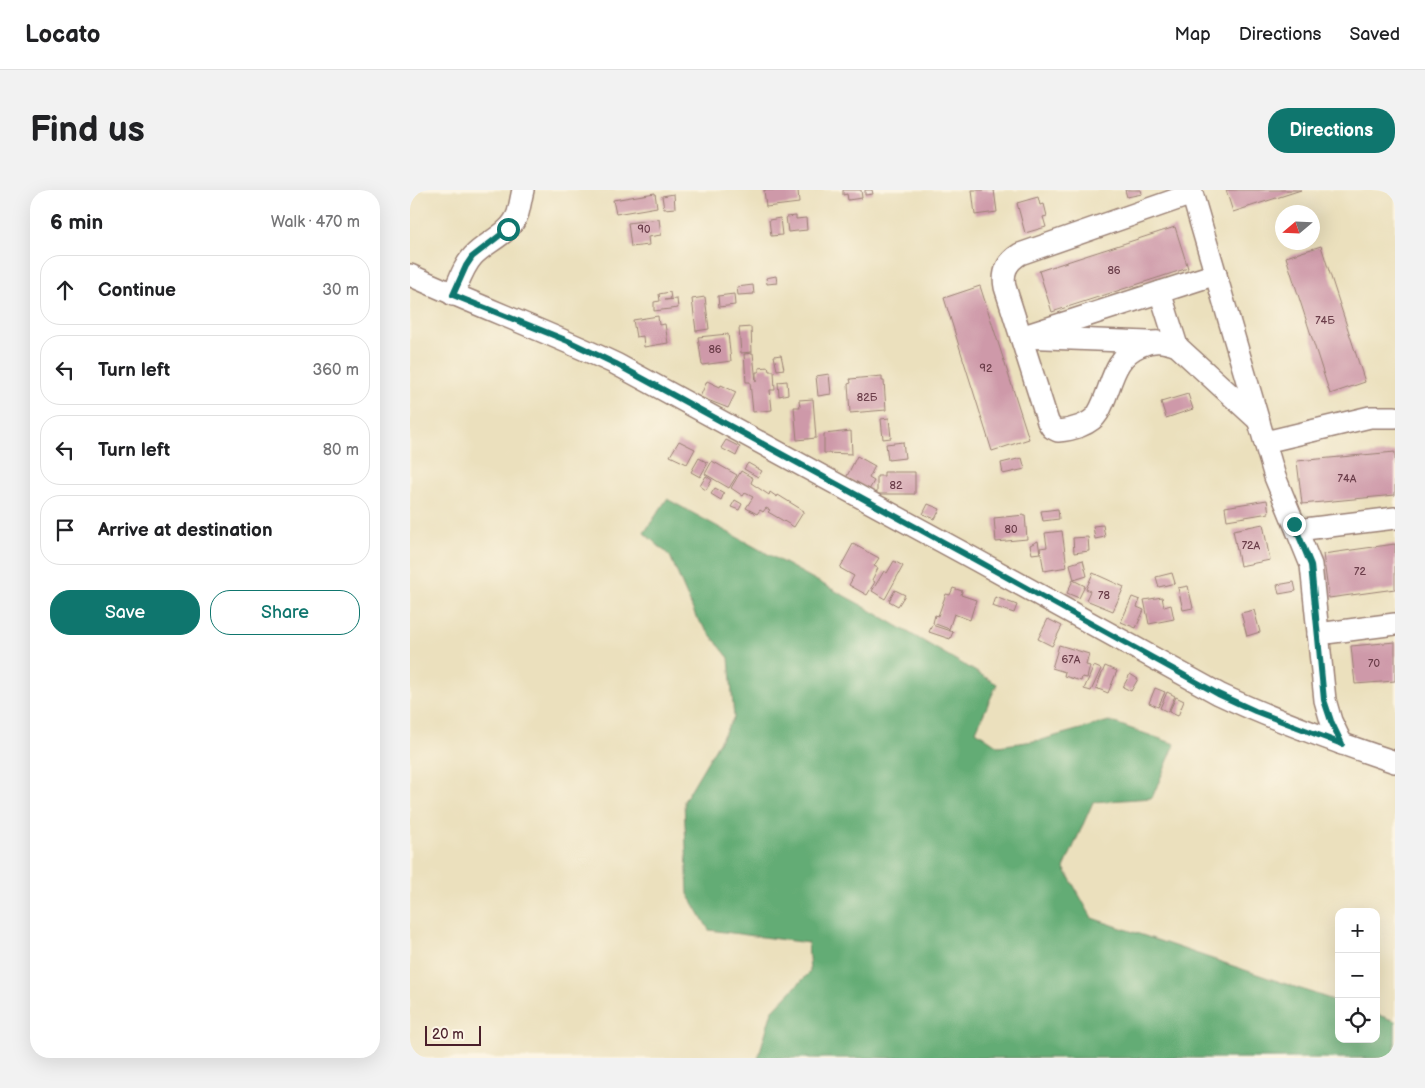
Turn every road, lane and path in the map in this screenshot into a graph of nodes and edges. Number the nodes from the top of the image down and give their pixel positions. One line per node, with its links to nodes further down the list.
1 (522, 190): 6 (street)
2 (1192, 192): 3 (street); 7 (street)
3 (1216, 274): 5 (street); 11 (street)
4 (410, 275): 6 (street)
5 (1160, 292): 7 (street); 9 (street)
6 (453, 295): 17 (street)
7 (1021, 337): 8 (street); 8 (street)
8 (1148, 342): 9 (street)
9 (1176, 346): 11 (street)
10 (1395, 417): 12 (street)
11 (1259, 421): 12 (street)
12 (1265, 442): 14 (street)
13 (1395, 518): 14 (street)
14 (1297, 530): 16 (street)
15 (1395, 624): 16 (street)
16 (1318, 634): 17 (street)
17 (1342, 744): 18 (street)
18 (1395, 762)

